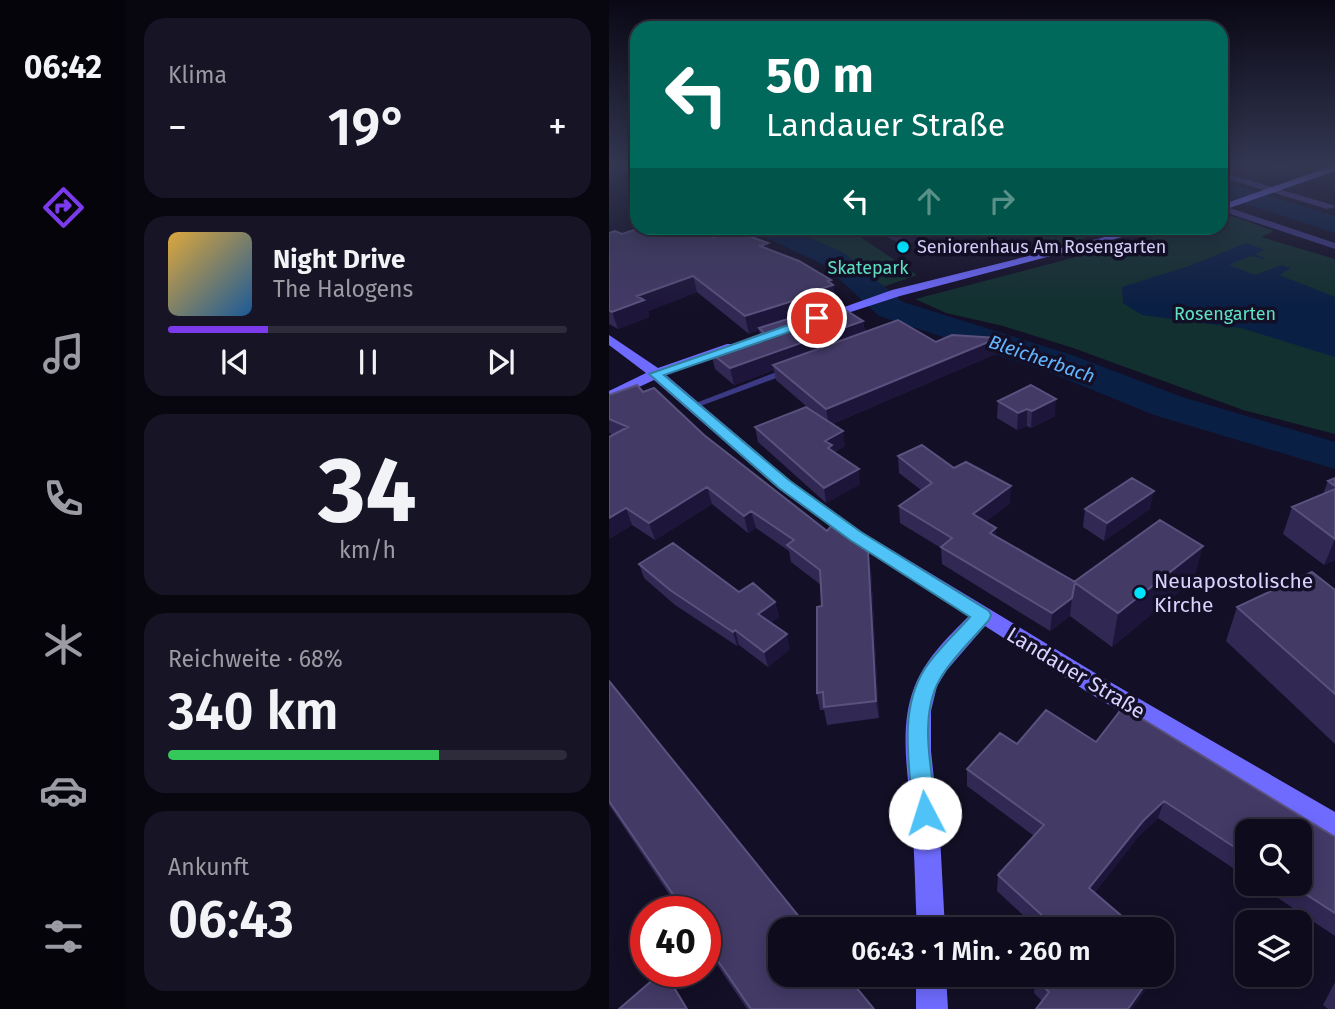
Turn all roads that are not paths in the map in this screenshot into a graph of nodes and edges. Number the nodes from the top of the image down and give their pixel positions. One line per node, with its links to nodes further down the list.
1 (1231, 211): 3 (street)
2 (1124, 235): 4 (main road)
3 (1335, 246)
4 (806, 322)
5 (609, 339): 8 (main road, Landauer Straße)
6 (748, 342): 8 (main road)
7 (797, 368): 10 (lane)
8 (655, 374): 9 (main road); 10 (main road, Landauer Straße)
9 (609, 397)
10 (692, 406): 11 (main road, Landauer Straße)
11 (982, 615): 12 (main road, Landauer Straße); 13 (main road)
12 (1335, 826)
13 (931, 917)
14 (931, 987): 15 (main road)
15 (932, 1009)

